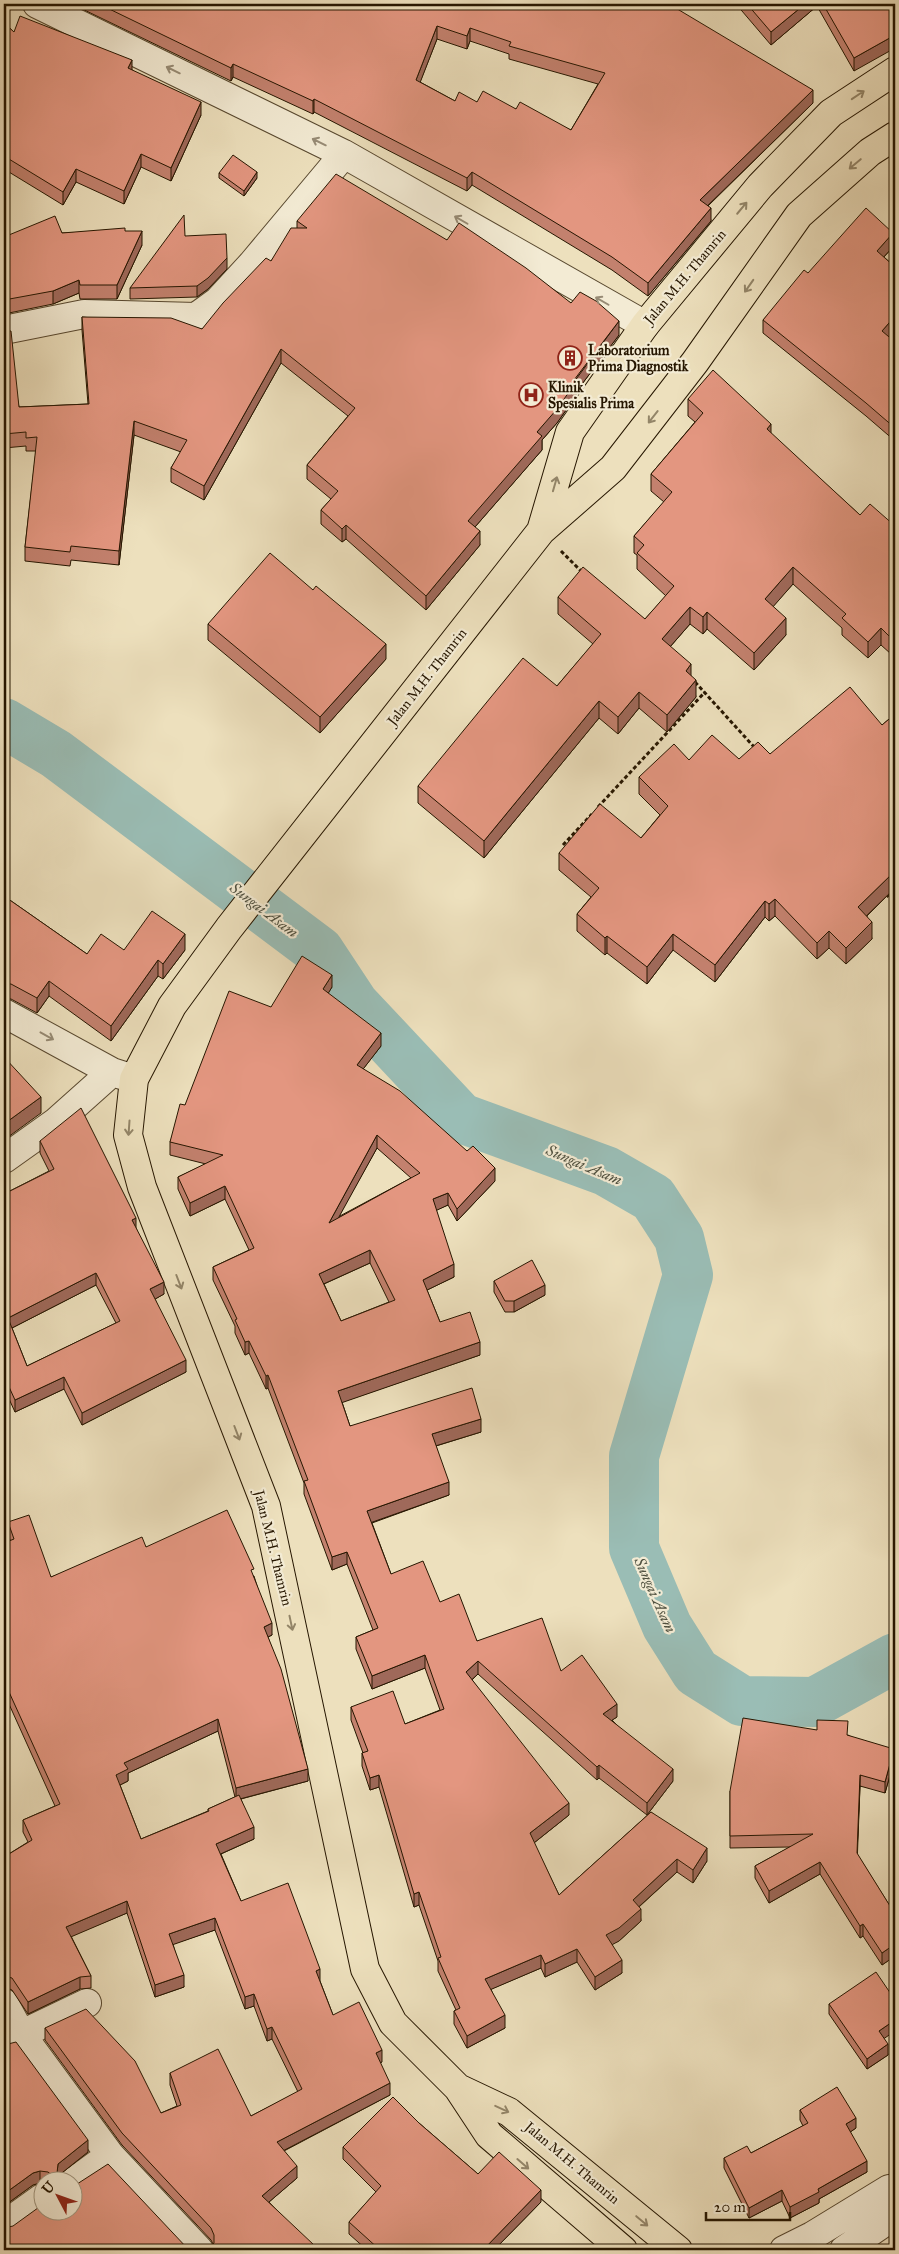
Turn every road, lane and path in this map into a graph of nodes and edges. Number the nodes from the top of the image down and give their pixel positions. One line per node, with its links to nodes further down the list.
1 (37, 4): 4 (street, one-way to 1)
2 (895, 71): 5 (highway, Jalan M.H. Thamrin, one-way to 2)
3 (895, 136): 7 (highway, Jalan M.H. Thamrin, one-way to 7)
4 (344, 154): 5 (street, one-way to 4); 6 (street)
5 (644, 325): 7 (highway, Jalan M.H. Thamrin, one-way to 5)
6 (4, 330)
7 (541, 531): 8 (path); 16 (highway, Jalan M.H. Thamrin)
8 (589, 578)
9 (691, 679): 10 (path)
10 (705, 692): 11 (path); 12 (path)
11 (758, 751)
12 (564, 845)
13 (882, 890): 14 (path)
14 (895, 904)
15 (4, 1013): 16 (street, one-way to 16)
16 (123, 1076): 17 (street); 21 (highway, Jalan M.H. Thamrin, one-way to 21)
17 (4, 1159)
18 (4, 2003): 20 (street)
19 (87, 2003): 20 (street)
20 (12, 2038): 22 (street)
21 (458, 2088): 29 (highway, Jalan M.H. Thamrin, one-way to 29); 30 (highway, Jalan M.H. Thamrin, one-way to 30)
22 (110, 2156): 23 (street); 28 (street)
23 (82, 2176)
24 (895, 2188): 31 (street)
25 (32, 2205): 27 (street)
26 (895, 2216): 32 (street)
27 (4, 2225)
28 (199, 2250)
29 (623, 2250)
30 (678, 2250)
31 (784, 2250)
32 (844, 2250)

